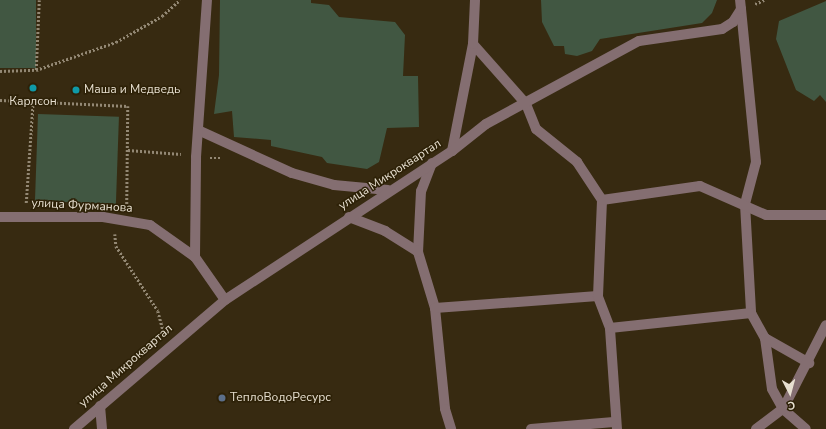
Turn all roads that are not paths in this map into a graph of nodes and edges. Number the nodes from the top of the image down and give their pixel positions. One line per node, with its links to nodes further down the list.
1 (207, 0): 6 (street)
2 (475, 0): 4 (street)
3 (741, 4): 5 (street, улица Микроквартал); 11 (street)
4 (473, 44): 5 (street); 7 (street)
5 (526, 104): 7 (street, улица Микроквартал); 10 (street)
6 (198, 130): 9 (street); 16 (street)
7 (452, 151): 8 (street, улица Микроквартал)
8 (432, 162): 9 (street, улица Микроквартал); 15 (street)
9 (388, 190): 14 (street, улица Микроквартал)
10 (602, 200): 11 (street); 17 (street)
11 (745, 204): 12 (street); 20 (street)
12 (826, 215)
13 (0, 217): 16 (street, улица Фурманова)
14 (349, 217): 15 (street); 18 (street, улица Микроквартал)
15 (418, 252): 19 (street)
16 (195, 257): 18 (street, улица Фурманова)
17 (598, 296): 19 (street); 22 (street)
18 (225, 300): 25 (street, улица Микроквартал)
19 (435, 308): 30 (street)
20 (751, 313): 22 (street); 23 (street)
21 (826, 326): 24 (street)
22 (610, 328): 27 (street)
23 (765, 338): 24 (street); 26 (street)
24 (809, 363): 26 (street)
25 (100, 406): 28 (street, улица Микроквартал); 29 (street)
26 (783, 409): 32 (street); 33 (street)
27 (615, 426): 31 (street)
28 (74, 429)
29 (102, 429)
30 (451, 429)
31 (531, 429)
32 (756, 429)
33 (806, 429)

